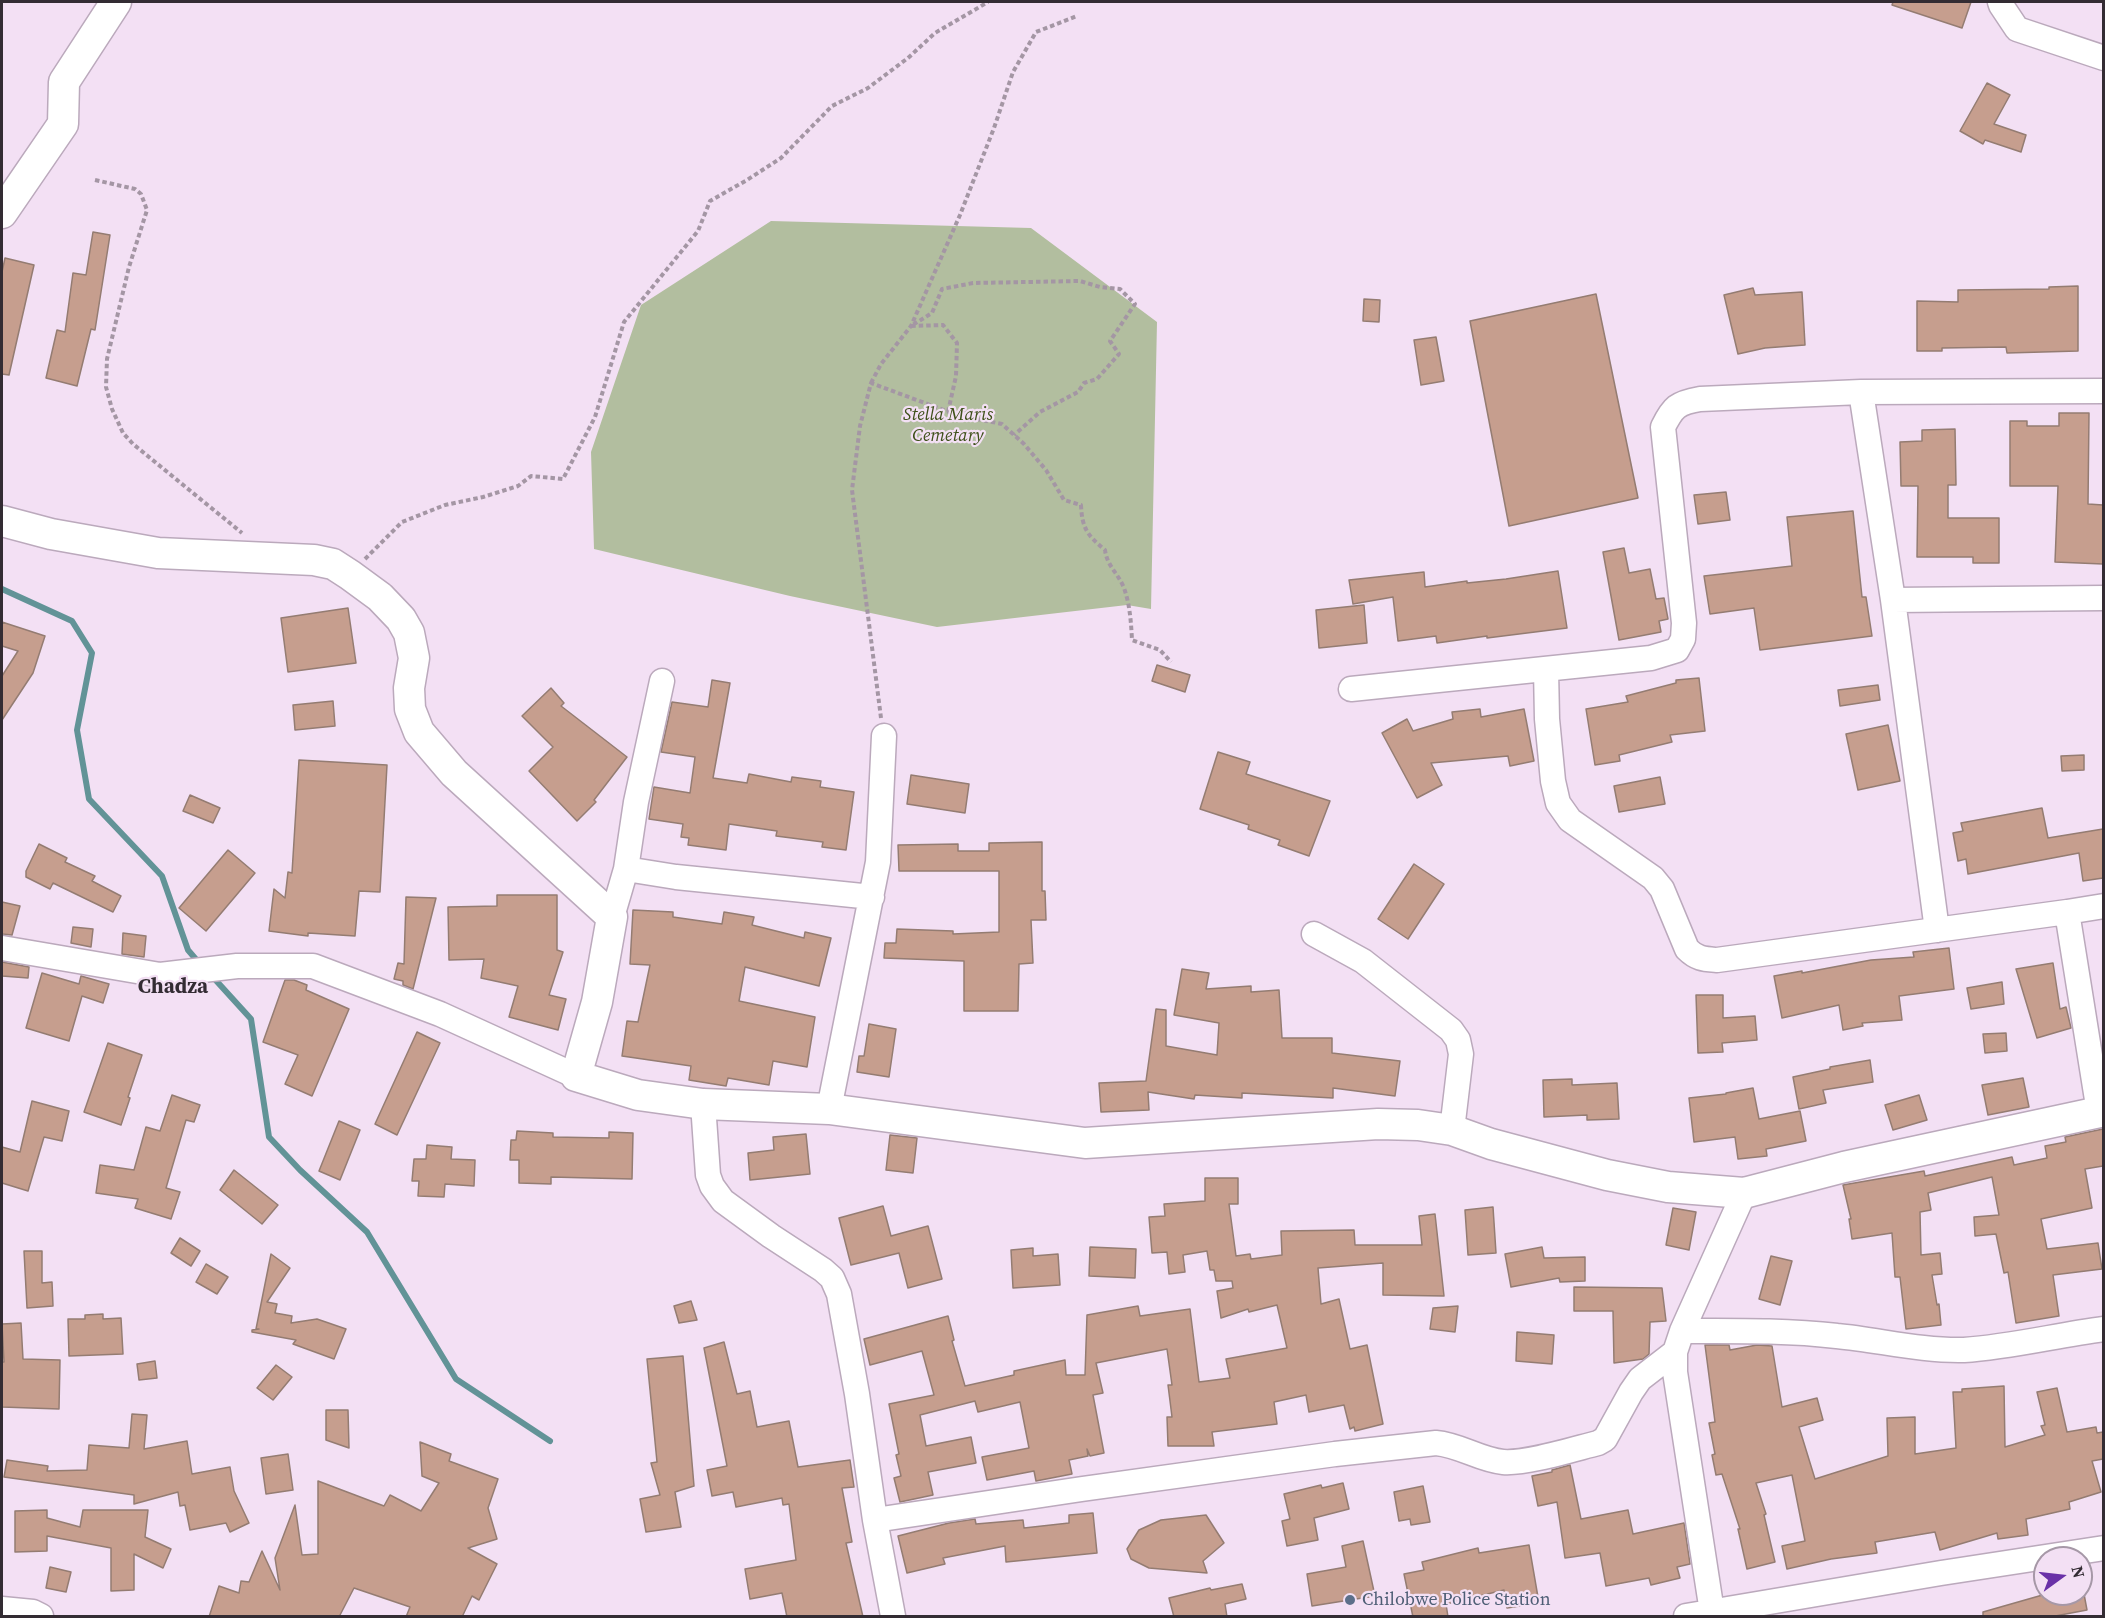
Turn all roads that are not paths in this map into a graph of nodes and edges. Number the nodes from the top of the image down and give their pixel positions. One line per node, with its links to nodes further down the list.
1 (116, 2): 4 (street)
2 (2000, 2): 3 (street)
3 (2103, 58)
4 (2, 213)
5 (2103, 391): 6 (street)
6 (1861, 392): 9 (street); 10 (street)
7 (2, 521): 18 (street)
8 (2103, 598): 9 (street)
9 (1893, 600): 19 (street)
10 (1546, 669): 12 (street); 19 (street)
11 (662, 681): 14 (street)
12 (1351, 689)
13 (884, 736): 15 (street)
14 (626, 869): 15 (street); 18 (street)
15 (872, 897): 24 (street)
16 (2103, 906): 17 (street)
17 (2067, 912): 19 (street); 25 (street)
18 (612, 917): 22 (street)
19 (1937, 930)
20 (1314, 934): 26 (street)
21 (2, 948): 22 (street)
22 (576, 1076): 23 (street)
23 (703, 1104): 24 (street); 30 (street)
24 (829, 1109): 26 (street)
25 (2101, 1112): 27 (street)
26 (1452, 1130): 27 (street)
27 (1744, 1193): 29 (street)
28 (2103, 1329): 29 (street)
29 (1678, 1342): 30 (street); 33 (street)
30 (875, 1520): 35 (street)
31 (2103, 1548): 33 (street)
32 (2, 1609): 34 (street)
33 (1712, 1612): 36 (street)
34 (41, 1617)
35 (893, 1617)
36 (1686, 1617)

